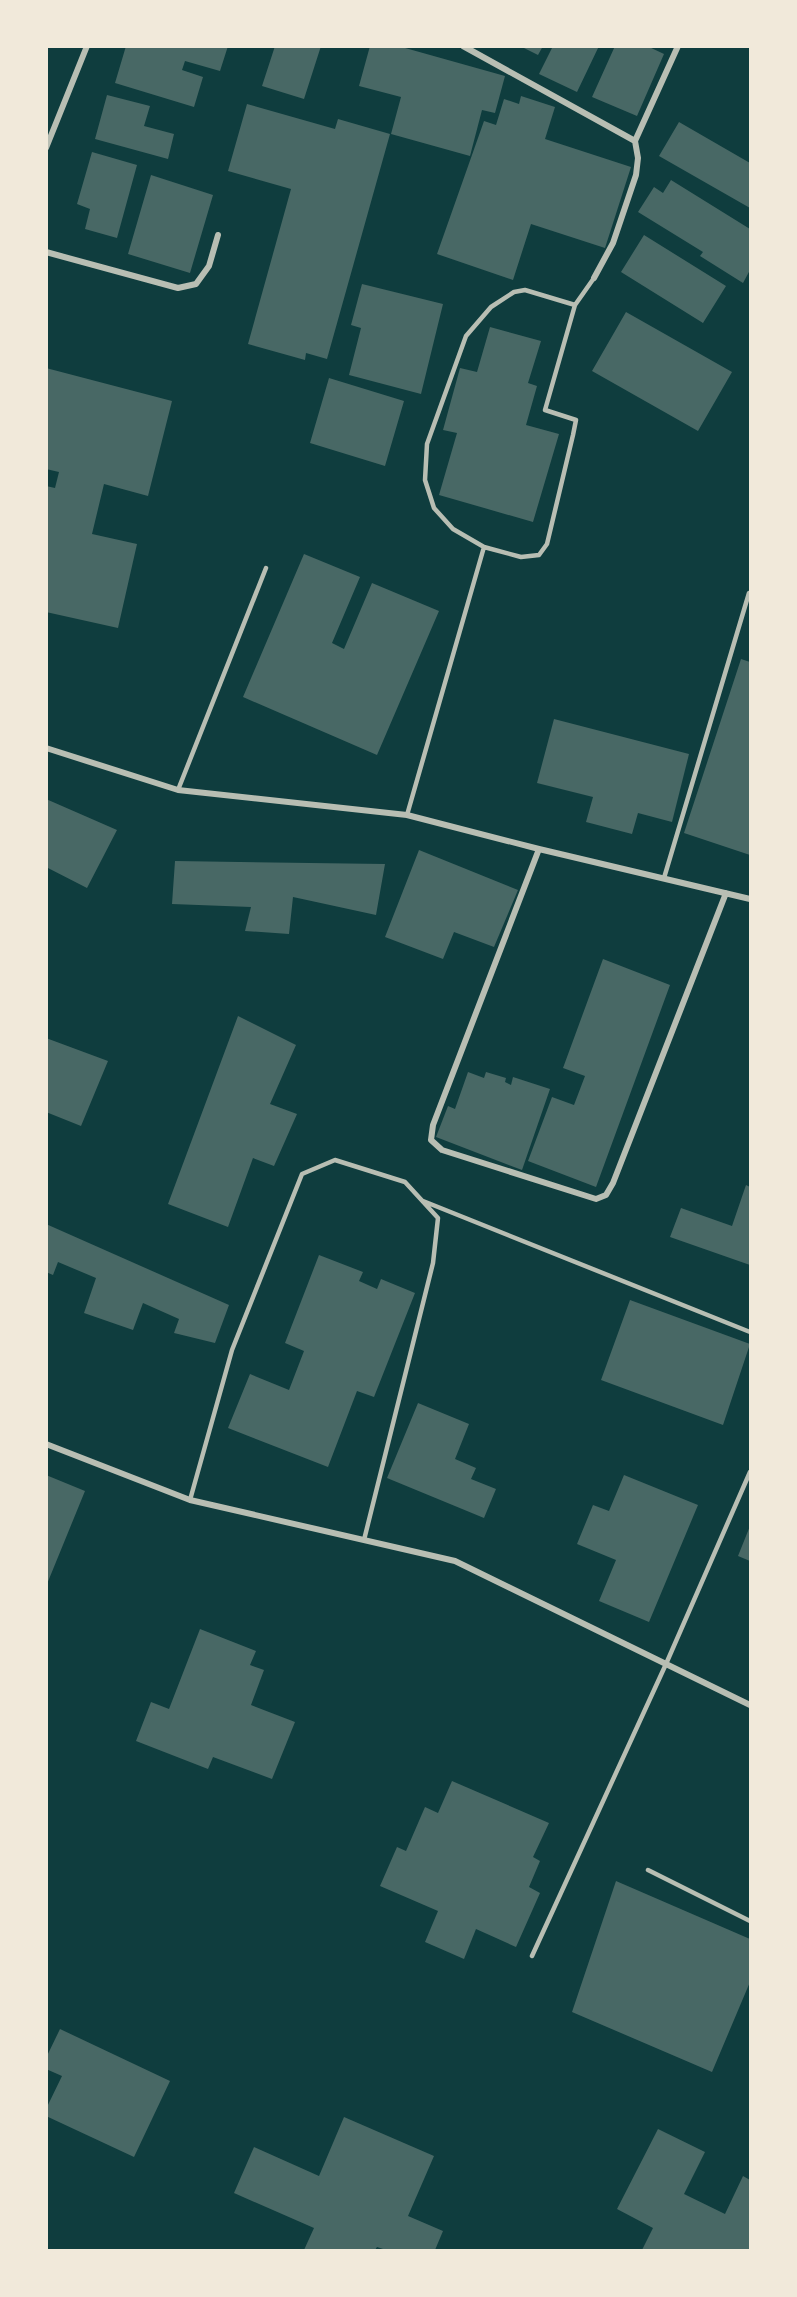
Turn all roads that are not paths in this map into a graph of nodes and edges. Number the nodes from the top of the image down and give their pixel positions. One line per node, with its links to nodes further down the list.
1 (87, 46): 5 (street)
2 (463, 46): 4 (street)
3 (678, 46): 4 (street)
4 (635, 141): 8 (street)
5 (46, 148)
6 (218, 235): 7 (street)
7 (46, 252)
8 (594, 278): 9 (lane)
9 (575, 305): 10 (lane); 10 (lane)
10 (483, 547): 15 (lane)
11 (266, 568): 14 (lane)
12 (749, 593): 17 (lane)
13 (46, 748): 14 (street)
14 (178, 790): 15 (street)
15 (407, 815): 16 (street)
16 (539, 849): 17 (street); 18 (street)
17 (664, 878): 18 (street)
18 (726, 893): 19 (street)
19 (750, 899)
20 (421, 1200): 21 (lane); 24 (lane); 25 (lane)
21 (750, 1332)
22 (46, 1444): 24 (street)
23 (750, 1472): 26 (lane)
24 (190, 1500): 25 (street)
25 (364, 1540): 26 (street)
26 (666, 1664): 27 (street); 30 (lane)
27 (750, 1705)
28 (648, 1870): 29 (lane)
29 (750, 1921)
30 (532, 1956)

